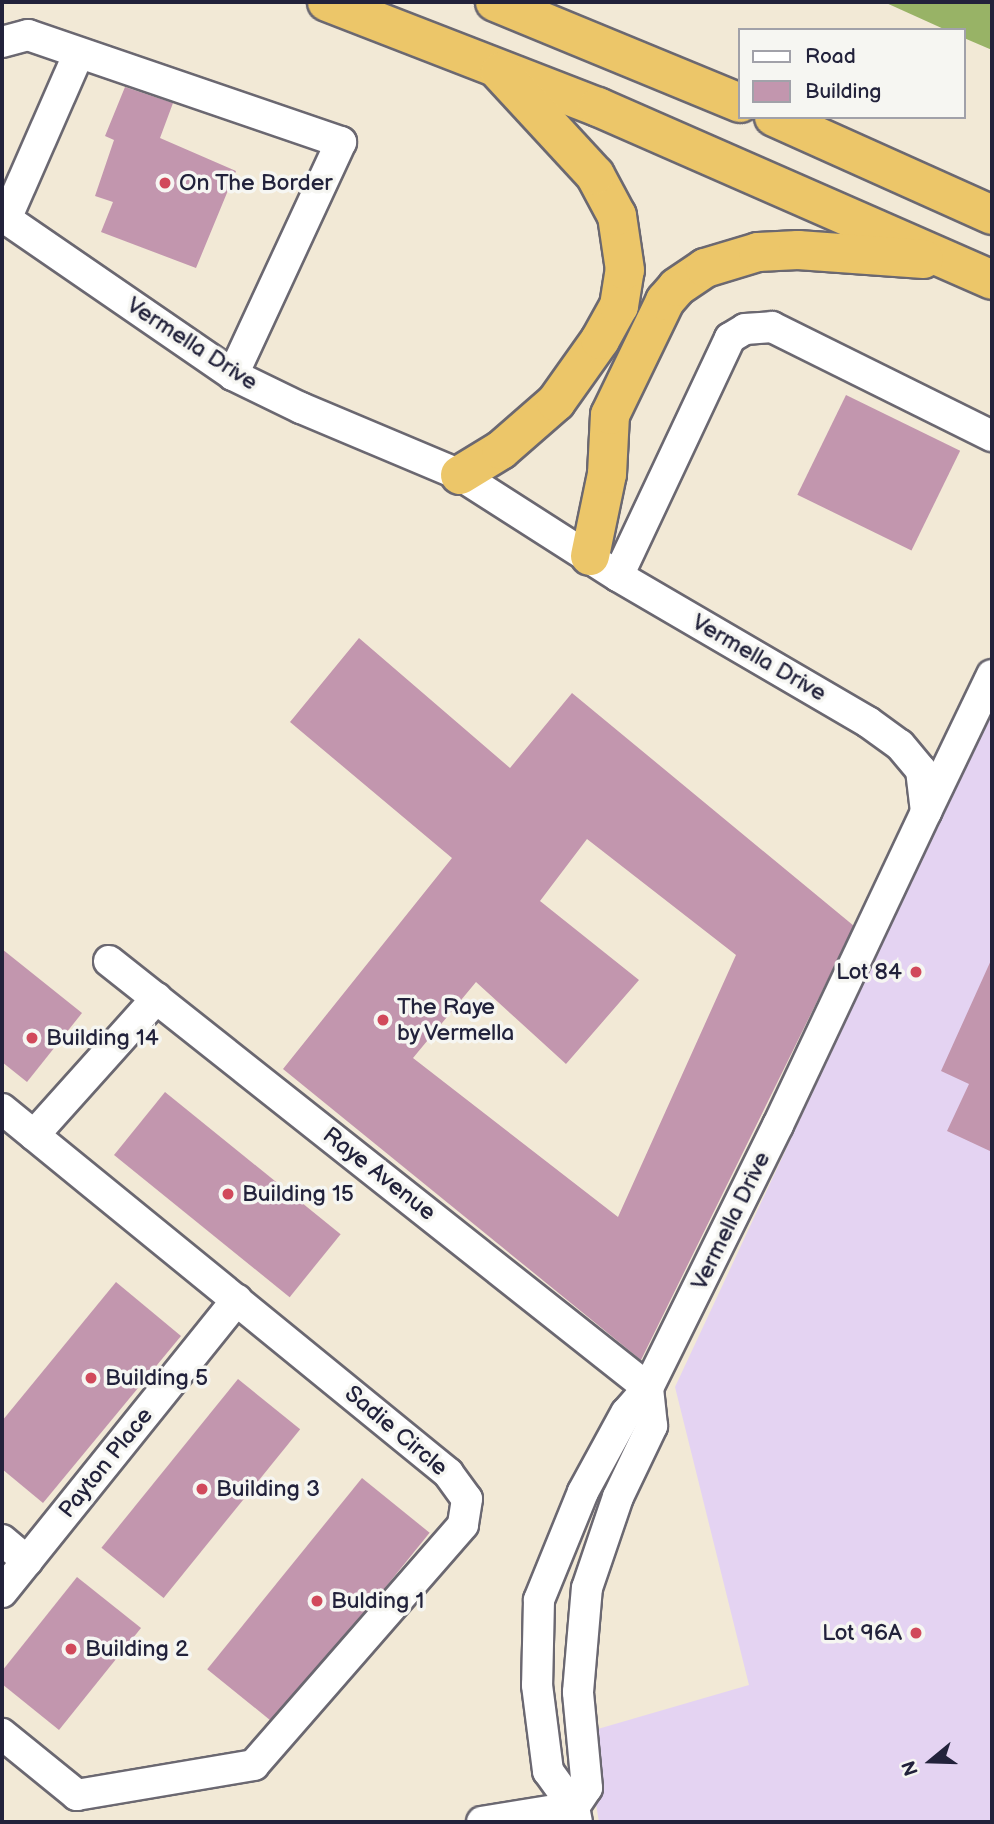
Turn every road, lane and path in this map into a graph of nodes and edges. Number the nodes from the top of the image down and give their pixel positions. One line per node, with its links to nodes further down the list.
1 (327, 2): 5 (highway)
2 (495, 2): 6 (highway)
3 (2, 41): 4 (street)
4 (79, 53): 9 (street); 12 (street)
5 (494, 65): 10 (highway); 14 (highway)
6 (738, 102)
7 (778, 119): 8 (highway)
8 (992, 215)
9 (4, 218): 12 (street, Vermella Drive)
10 (950, 261): 11 (highway); 15 (highway)
11 (992, 280)
12 (233, 375): 14 (street, Vermella Drive)
13 (992, 436): 15 (street)
14 (460, 475): 15 (street, Vermella Drive)
15 (604, 566): 17 (street, Vermella Drive)
16 (992, 675): 17 (street)
17 (926, 812): 23 (street, Vermella Drive)
18 (109, 961): 19 (street, Raye Avenue)
19 (157, 998): 21 (street); 23 (street, Raye Avenue)
20 (2, 1109): 21 (street, Sadie Circle)
21 (34, 1135): 22 (street, Sadie Circle)
22 (237, 1300): 25 (street, Payton Place); 27 (street, Sadie Circle)
23 (648, 1388): 28 (street); 28 (street, Vermella Drive)
24 (2, 1540): 25 (street)
25 (27, 1561): 26 (street, Payton Place)
26 (2, 1592)
27 (2, 1734)
28 (576, 1815): 29 (street)
29 (482, 1822)

